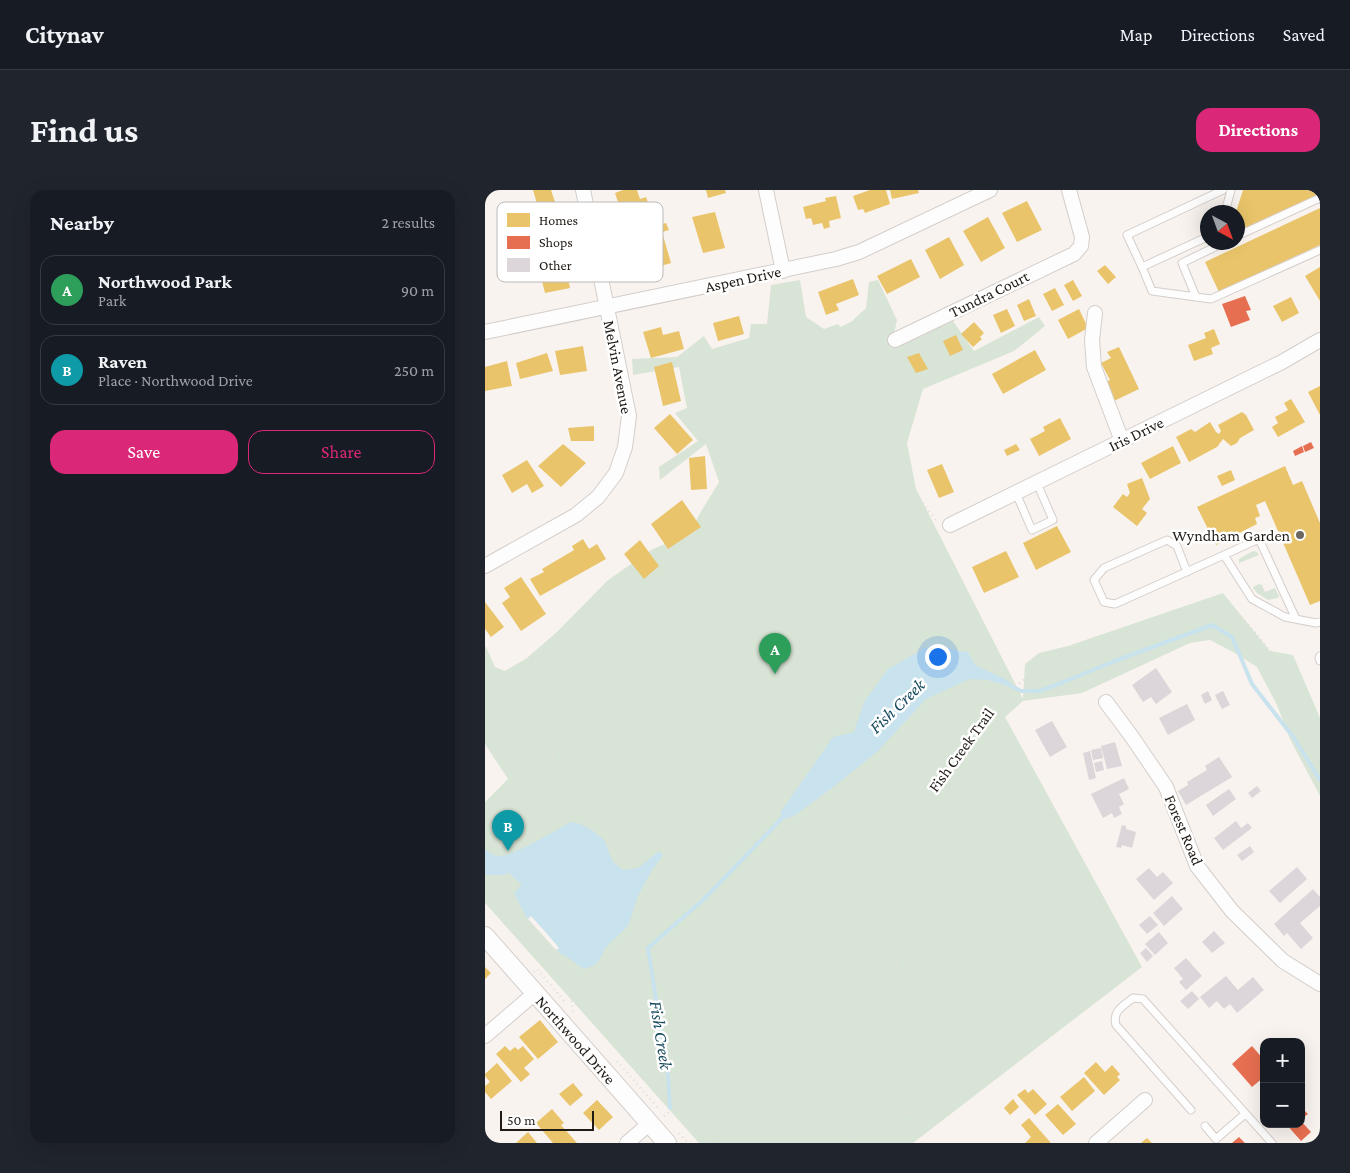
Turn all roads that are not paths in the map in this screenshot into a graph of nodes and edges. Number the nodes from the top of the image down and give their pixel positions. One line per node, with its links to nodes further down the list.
1 (766, 190): 13 (street)
2 (990, 190): 13 (street, Aspen Drive)
3 (1069, 190): 19 (street, Tundra Court)
4 (1223, 190): 12 (lane)
5 (1231, 190): 7 (lane)
6 (1320, 198): 8 (lane)
7 (1227, 205)
8 (1245, 232)
9 (1200, 240): 12 (lane)
10 (1206, 250): 15 (lane)
11 (1320, 250): 15 (lane)
12 (1142, 267): 15 (lane)
13 (783, 271): 16 (street, Aspen Drive)
14 (601, 282): 16 (street, Melvin Avenue)
15 (1196, 297)
16 (606, 307): 18 (street, Aspen Drive); 26 (street, Melvin Avenue)
17 (1095, 313): 21 (street)
18 (485, 332)
19 (895, 340)
20 (1320, 340): 21 (street, Iris Drive)
21 (1122, 441): 22 (street, Iris Drive)
22 (1037, 483): 23 (street, Iris Drive); 23 (lane)
23 (1016, 493): 24 (street, Iris Drive)
24 (950, 525)
25 (1224, 555): 27 (lane); 28 (lane); 28 (lane)
26 (485, 566)
27 (1187, 572): 27 (lane)
28 (1296, 619): 29 (lane)
29 (1320, 622)
30 (1320, 656): 31 (lane)
31 (1320, 661)
32 (1107, 702): 34 (street, Forest Road)
33 (485, 936): 35 (street, Northwood Drive)
34 (1320, 984)
35 (535, 993): 36 (street); 40 (street, Northwood Drive)
36 (485, 1036)
37 (1145, 1100): 44 (street)
38 (1191, 1110): 39 (lane)
39 (1245, 1114): 41 (lane); 45 (lane)
40 (657, 1120): 42 (street); 43 (street, Northwood Drive)
41 (1205, 1126)
42 (627, 1143)
43 (667, 1143)
44 (1096, 1143)
45 (1272, 1143)

